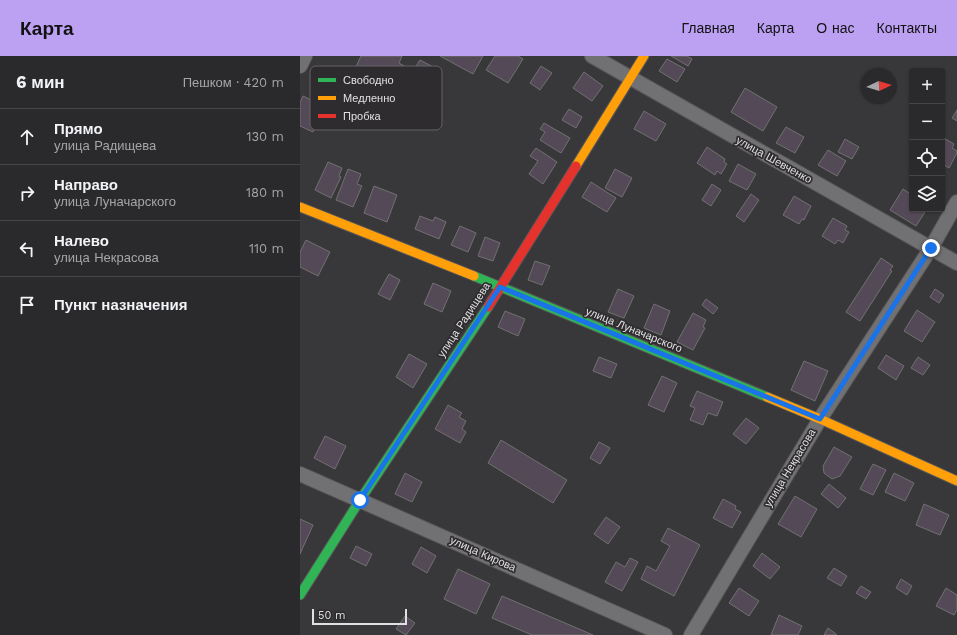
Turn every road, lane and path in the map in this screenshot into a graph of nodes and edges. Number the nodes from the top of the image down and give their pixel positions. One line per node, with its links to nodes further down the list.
1 (306, 56): 4 (street)
2 (592, 56): 5 (street, улица Шевченко)
3 (644, 56): 5 (street, улица Радищева)
4 (300, 66)
5 (630, 79): 8 (street, улица Шевченко); 10 (street, улица Радищева)
6 (957, 202): 8 (street, улица Некрасова)
7 (300, 206): 10 (street, улица Луначарского)
8 (931, 248): 9 (street, улица Шевченко); 11 (street, улица Некрасова)
9 (957, 263)
10 (500, 287): 11 (street, улица Луначарского); 14 (street, улица Радищева)
11 (820, 419): 13 (street, улица Луначарского); 17 (street, улица Некрасова)
12 (300, 474): 14 (street, улица Кирова)
13 (957, 481)
14 (360, 500): 15 (street, улица Радищева); 16 (street, улица Кирова)
15 (300, 595)
16 (665, 635)
17 (691, 635)

